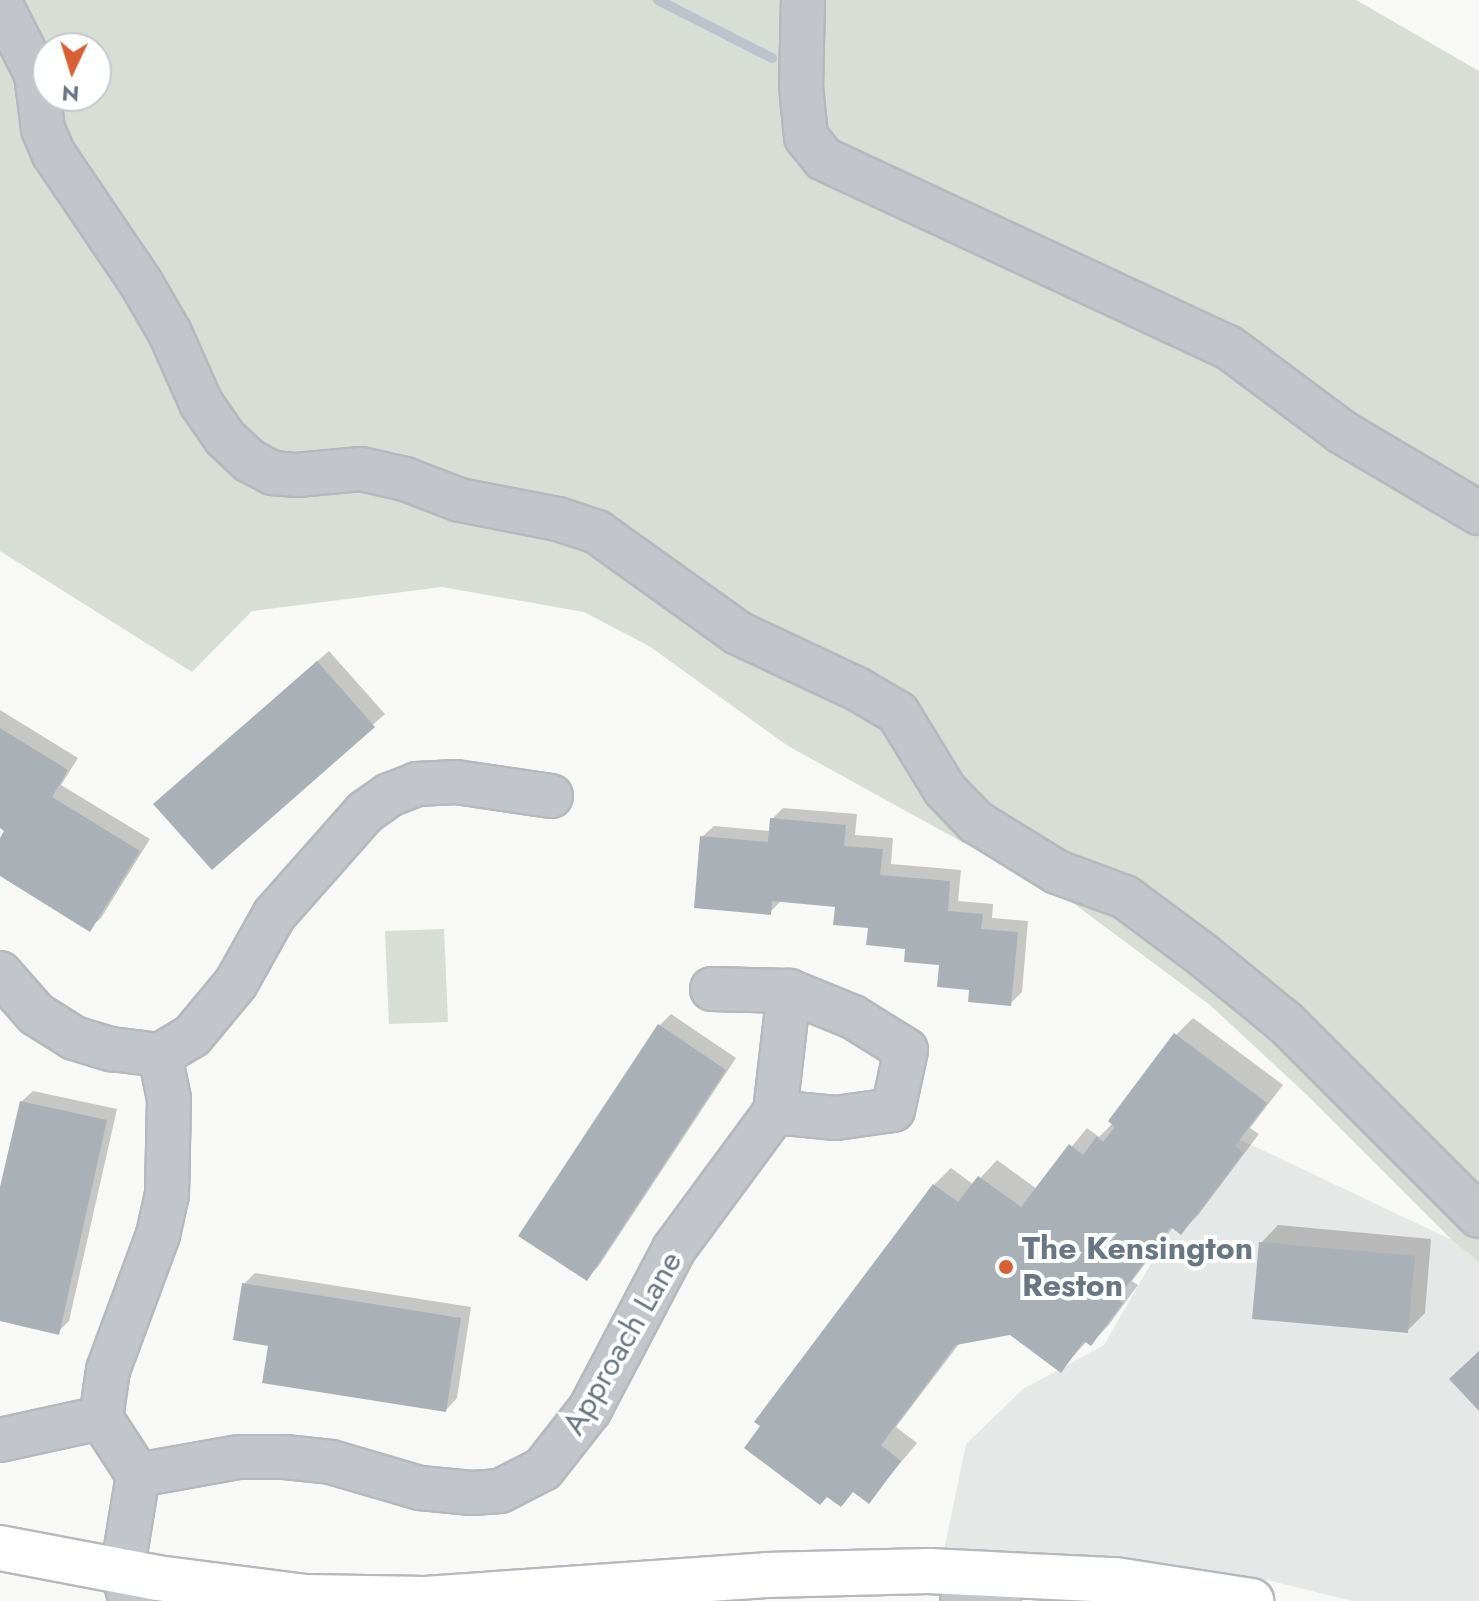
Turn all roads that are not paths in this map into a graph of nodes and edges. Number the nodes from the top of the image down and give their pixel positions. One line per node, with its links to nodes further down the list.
1 (803, 0): 3 (lane)
2 (0, 3): 10 (lane)
3 (1479, 513)
4 (551, 796): 8 (lane)
5 (0, 973): 8 (lane)
6 (712, 989): 7 (lane)
7 (789, 991): 9 (lane, Approach Lane); 9 (lane)
8 (160, 1055): 11 (lane)
9 (775, 1112): 13 (lane, Approach Lane)
10 (1479, 1216)
11 (101, 1418): 12 (lane); 13 (lane)
12 (0, 1440)
13 (138, 1475): 15 (lane)
14 (0, 1548): 15 (main road)
15 (117, 1591): 16 (main road)
16 (981, 1592): 17 (main road)
17 (1251, 1601)

